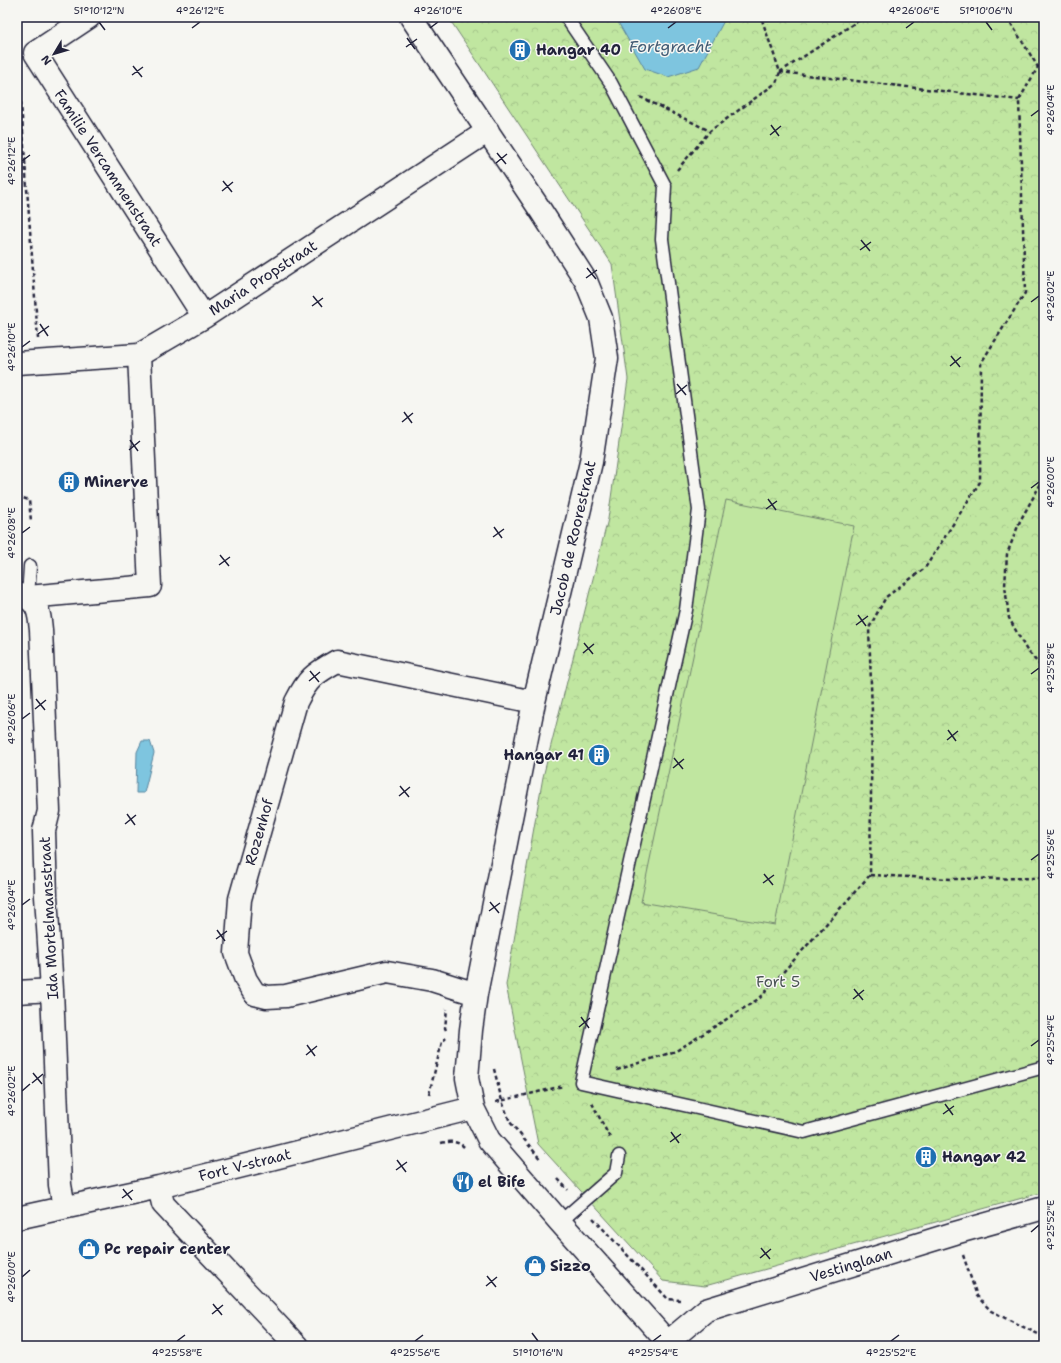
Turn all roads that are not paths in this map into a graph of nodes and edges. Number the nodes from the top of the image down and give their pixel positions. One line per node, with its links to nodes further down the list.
1 (89, 17): 5 (street, Familie Vercammenstraat)
2 (411, 17): 4 (street, Jacob de Roorestraat)
3 (566, 17): 14 (lane)
4 (488, 131): 5 (street, Maria Propstraat); 10 (street, Jacob de Roorestraat)
5 (204, 317): 6 (street, Maria Propstraat)
6 (139, 355): 7 (street, Maria Propstraat); 9 (street)
7 (17, 363)
8 (30, 566): 9 (lane)
9 (22, 595): 11 (street, Ida Mortelmansstraat)
10 (534, 702): 13 (street, Jacob de Roorestraat); 13 (street, Rozenhof)
11 (52, 990): 12 (street); 18 (street, Ida Mortelmansstraat)
12 (17, 992)
13 (476, 994): 15 (street, Jacob de Roorestraat)
14 (1044, 1067)
15 (473, 1108): 17 (street, Fort V-straat); 21 (street, Jacob de Roorestraat)
16 (619, 1156): 21 (lane)
17 (159, 1187): 18 (street, Fort V-straat); 23 (street)
18 (64, 1207): 20 (street, Fort V-straat)
19 (1044, 1208): 22 (street, Vestinglaan)
20 (17, 1218)
21 (560, 1222): 22 (street, Jacob de Roorestraat)
22 (670, 1344)
23 (297, 1346)

